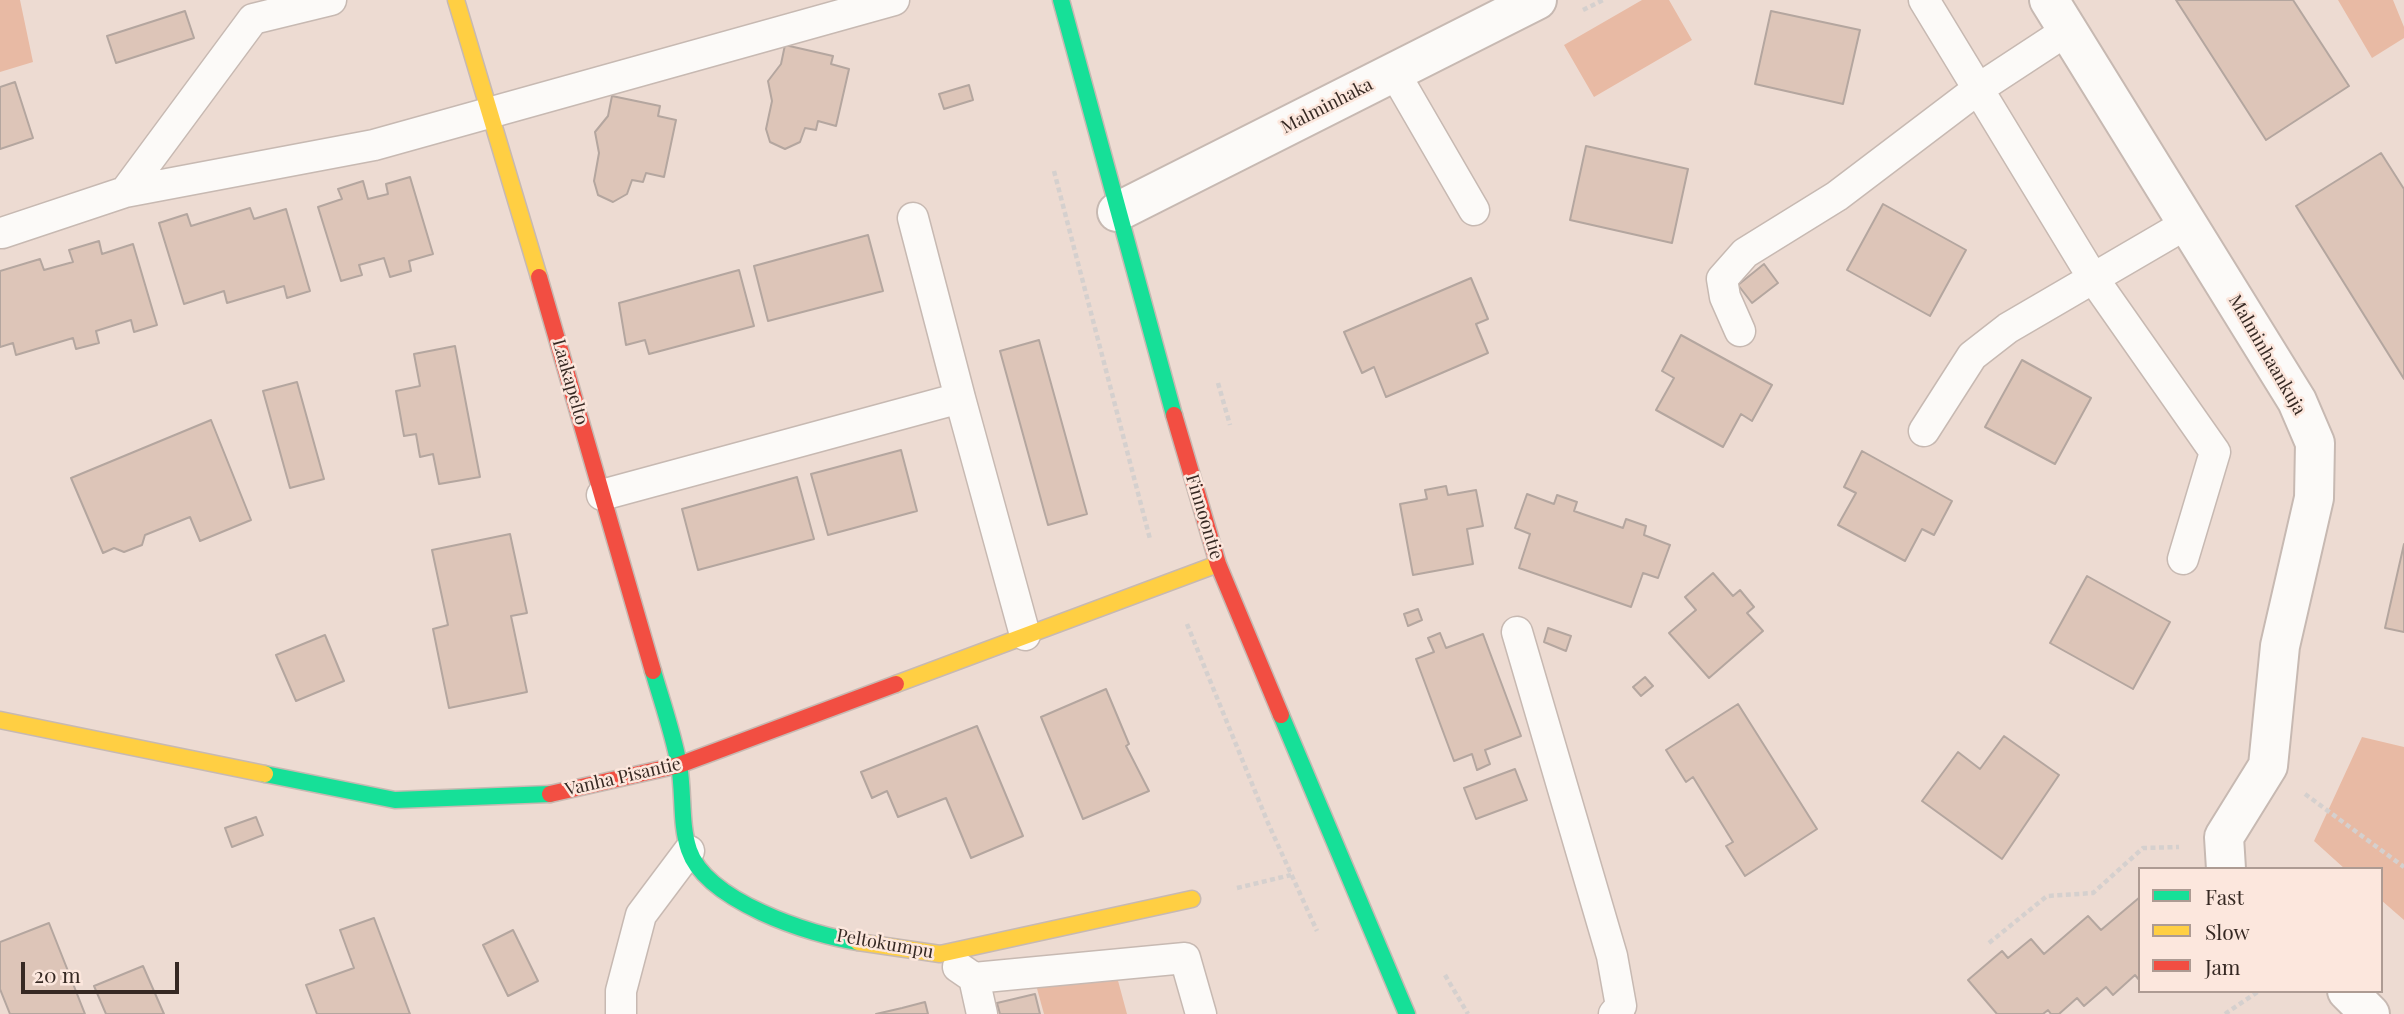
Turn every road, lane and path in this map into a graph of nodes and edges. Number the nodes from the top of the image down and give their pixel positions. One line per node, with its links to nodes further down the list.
1 (331, 0): 13 (lane)
2 (456, 0): 12 (street, Laakapelto)
3 (894, 0): 12 (lane)
4 (1060, 0): 15 (street, Finnoontie)
5 (1537, 0): 10 (street, Malminhaka)
6 (1603, 0): 8 (path)
7 (1924, 0): 11 (lane)
8 (1579, 12)
9 (2058, 15): 11 (lane); 17 (street, Malminhaankuja)
10 (1394, 72): 14 (lane); 15 (street, Malminhaka)
11 (1978, 89): 19 (lane); 20 (lane)
12 (491, 113): 13 (lane); 25 (street, Laakapelto)
13 (125, 192): 18 (lane)
14 (1474, 210)
15 (1116, 212): 29 (street, Finnoontie)
16 (913, 218): 22 (lane)
17 (2188, 223): 19 (lane); 34 (street, Malminhaankuja)
18 (2, 233)
19 (2093, 278): 24 (lane); 28 (lane)
20 (1740, 331)
21 (1217, 381): 23 (path)
22 (960, 398): 25 (lane); 31 (lane)
23 (1232, 431)
24 (1924, 431)
25 (602, 495): 33 (street, Laakapelto)
26 (1150, 539): 27 (path)
27 (1138, 544)
28 (2183, 559)
29 (1218, 564): 31 (street, Vanha Pisantie); 50 (street, Finnoontie)
30 (1517, 632): 52 (lane)
31 (1025, 635): 33 (street, Vanha Pisantie)
32 (0, 720): 33 (street, Vanha Pisantie)
33 (679, 765): 36 (street, Peltokumpu)
34 (2268, 766): 37 (street, Malminhaankuja); 38 (path)
35 (2143, 848): 41 (path)
36 (689, 851): 42 (street, Peltokumpu); 47 (lane)
37 (2226, 867)
38 (2404, 867)
39 (1291, 874): 40 (path)
40 (1192, 899): 42 (street, Peltokumpu)
41 (1989, 943)
42 (940, 954): 44 (lane)
43 (1443, 972): 51 (path)
44 (974, 978): 48 (lane); 49 (lane)
45 (2256, 993): 53 (path)
46 (2349, 993): 54 (street)
47 (621, 1014)
48 (982, 1014)
49 (1201, 1014)
50 (1407, 1014)
51 (1468, 1014)
52 (1614, 1014)
53 (2225, 1014)
54 (2370, 1014)

